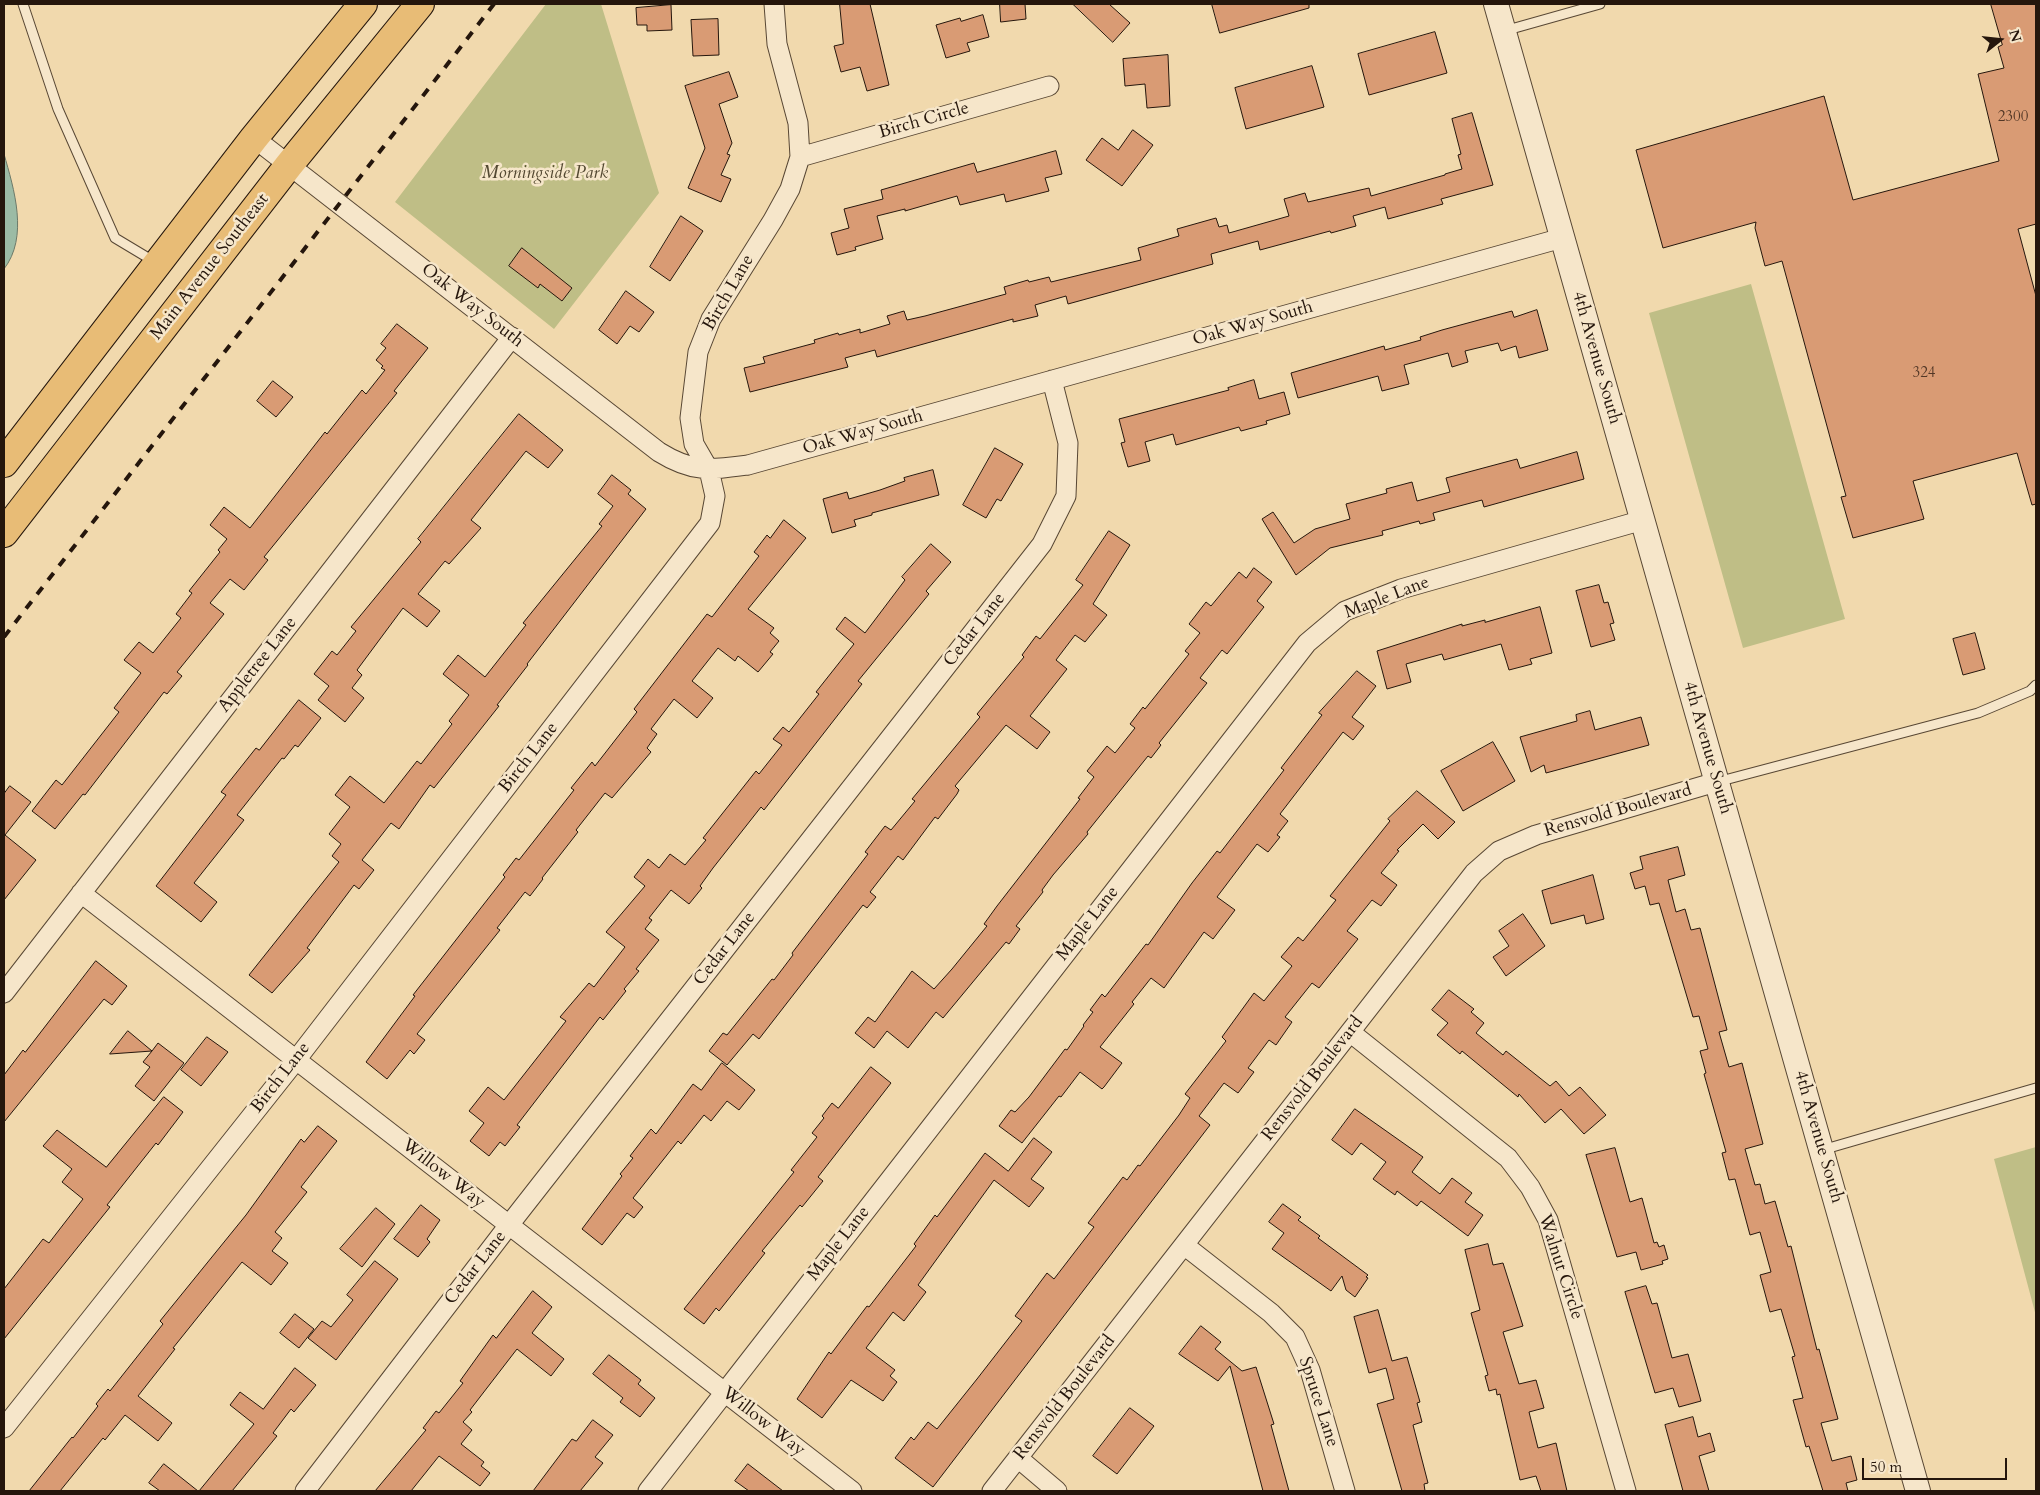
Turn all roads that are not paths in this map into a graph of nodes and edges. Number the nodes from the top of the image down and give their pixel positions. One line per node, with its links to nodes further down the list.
1 (23, 4): 13 (lane)
2 (363, 4): 9 (main road)
3 (420, 4): 11 (main road, Main Avenue Southeast)
4 (774, 4): 10 (street, Birch Lane)
5 (1496, 4): 7 (street, 4th Avenue South)
6 (1600, 4): 7 (lane)
7 (1504, 31): 12 (street, 4th Avenue South)
8 (1049, 86): 10 (street, Birch Circle)
9 (254, 138): 11 (street, Oak Way South); 13 (main road)
10 (800, 156): 17 (street, Birch Lane)
11 (289, 165): 14 (street, Oak Way South); 19 (main road, Main Avenue Southeast)
12 (1562, 238): 15 (street, Oak Way South); 18 (street, 4th Avenue South)
13 (158, 263): 16 (main road)
14 (512, 338): 17 (street, Oak Way South); 22 (street, Appletree Lane)
15 (1052, 380): 17 (street, Oak Way South); 28 (street, Cedar Lane)
16 (4, 463)
17 (710, 470): 25 (street, Birch Lane)
18 (1643, 520): 21 (street, 4th Avenue South); 30 (street, Maple Lane)
19 (4, 533)
20 (2036, 687): 21 (lane)
21 (1716, 782): 24 (street, Rensvold Boulevard); 27 (street, 4th Avenue South)
22 (81, 893): 23 (street, Appletree Lane); 25 (street, Willow Way)
23 (4, 993)
24 (1350, 1032): 29 (street, Rensvold Boulevard); 39 (street, Walnut Circle)
25 (296, 1060): 28 (street, Willow Way); 31 (street, Birch Lane)
26 (2036, 1088): 27 (lane)
27 (1821, 1150): 40 (street, 4th Avenue South)
28 (509, 1225): 30 (street, Willow Way); 33 (street, Cedar Lane)
29 (1184, 1244): 32 (street, Rensvold Boulevard); 38 (street, Spruce Lane)
30 (724, 1392): 34 (street, Maple Lane); 35 (street, Willow Way)
31 (4, 1428)
32 (1018, 1458): 36 (street, Rensvold Boulevard); 37 (street)
33 (305, 1491)
34 (648, 1491)
35 (852, 1491)
36 (992, 1491)
37 (1057, 1491)
38 (1345, 1491)
39 (1626, 1491)
40 (1918, 1491)

